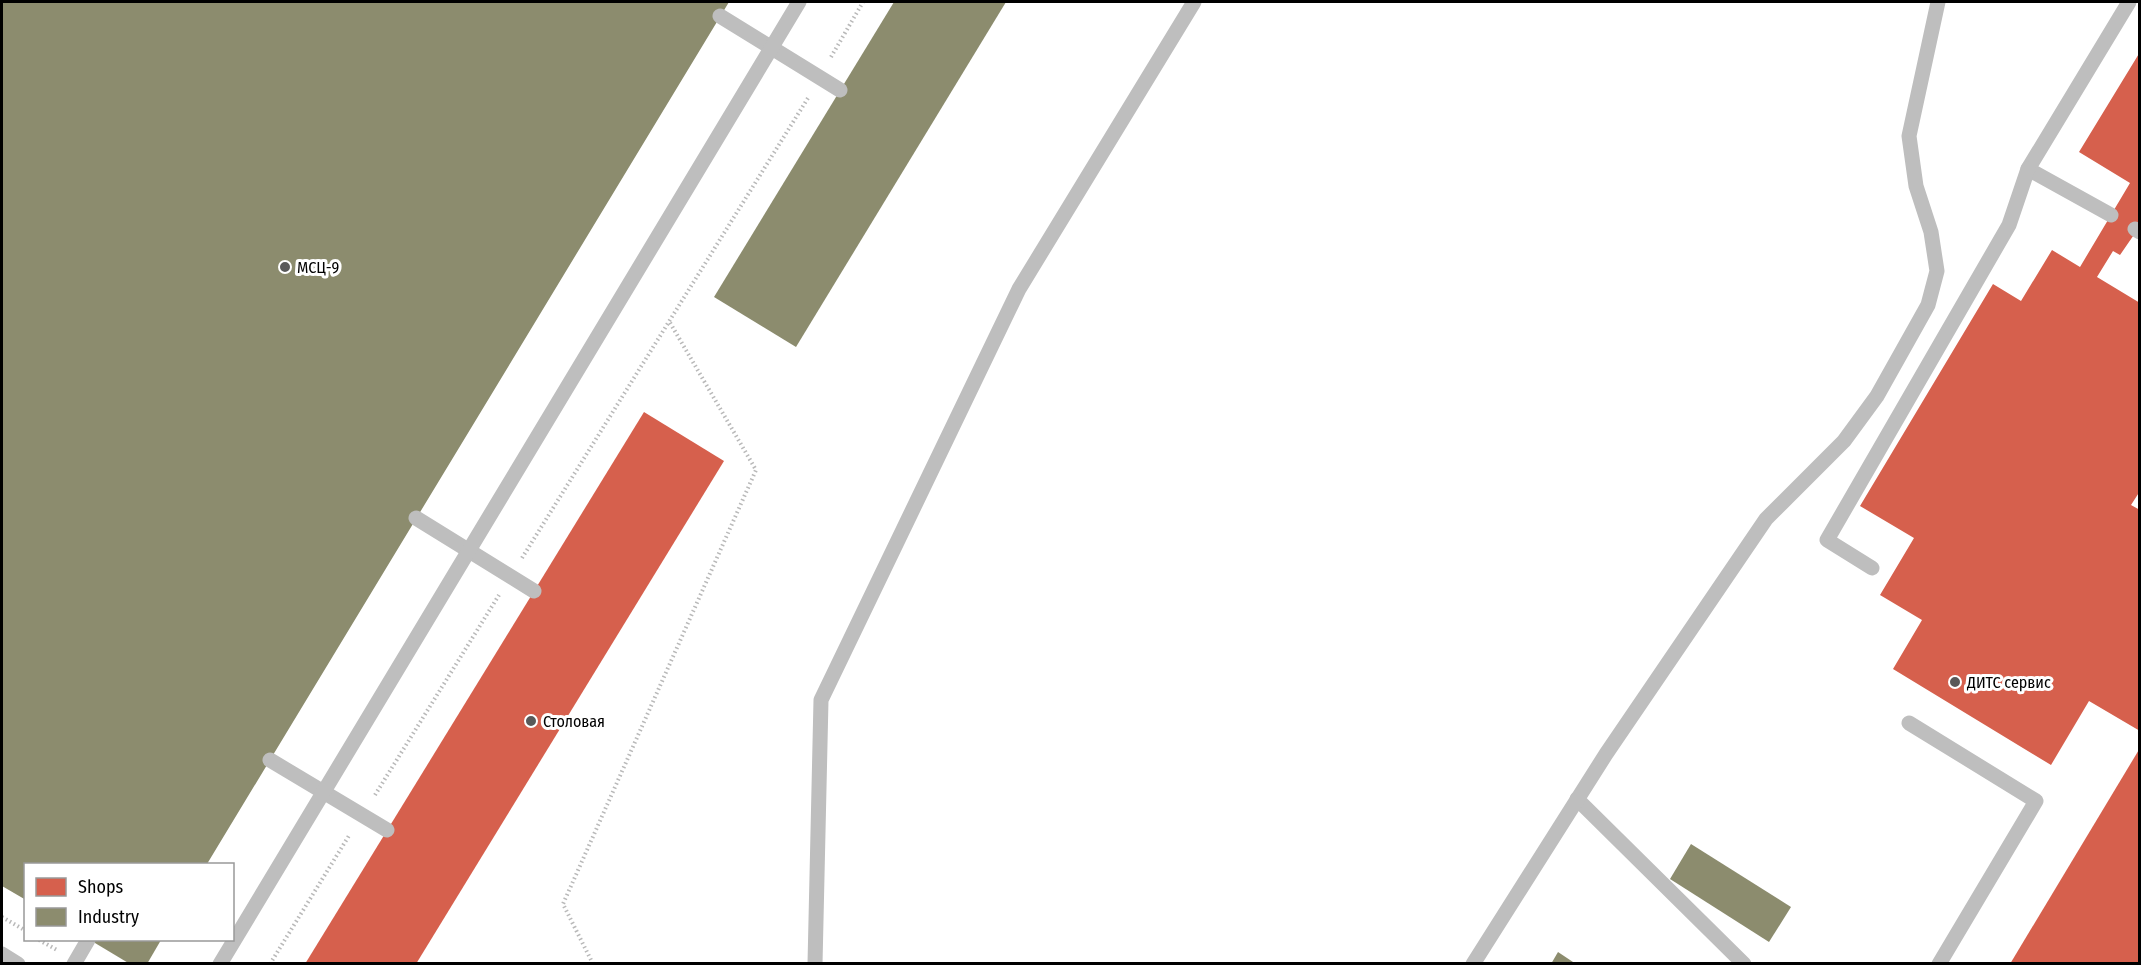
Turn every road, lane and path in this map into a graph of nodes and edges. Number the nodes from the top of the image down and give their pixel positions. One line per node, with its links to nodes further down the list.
1 (799, 2): 26 (lane)
2 (863, 2): 7 (path)
3 (1194, 2): 35 (lane)
4 (1938, 2): 20 (lane)
5 (2129, 2): 10 (lane)
6 (720, 16): 8 (lane)
7 (829, 61)
8 (840, 90)
9 (812, 91): 12 (path)
10 (2028, 169): 11 (lane); 15 (lane)
11 (2111, 215)
12 (669, 321): 14 (path); 34 (path)
13 (416, 518): 16 (lane)
14 (519, 562)
15 (1872, 568)
16 (534, 591)
17 (501, 592): 21 (path)
18 (1909, 723): 38 (lane)
19 (270, 760): 23 (lane)
20 (1577, 799): 36 (lane); 37 (lane)
21 (369, 805)
22 (356, 825): 33 (path)
23 (387, 830)
24 (2, 917): 25 (path)
25 (24, 930)
26 (234, 940)
27 (87, 941): 31 (lane)
28 (233, 941): 32 (lane)
29 (2, 954): 30 (lane)
30 (18, 963)
31 (74, 963)
32 (220, 963)
33 (270, 963)
34 (593, 963)
35 (815, 963)
36 (1473, 963)
37 (1744, 963)
38 (1939, 963)

